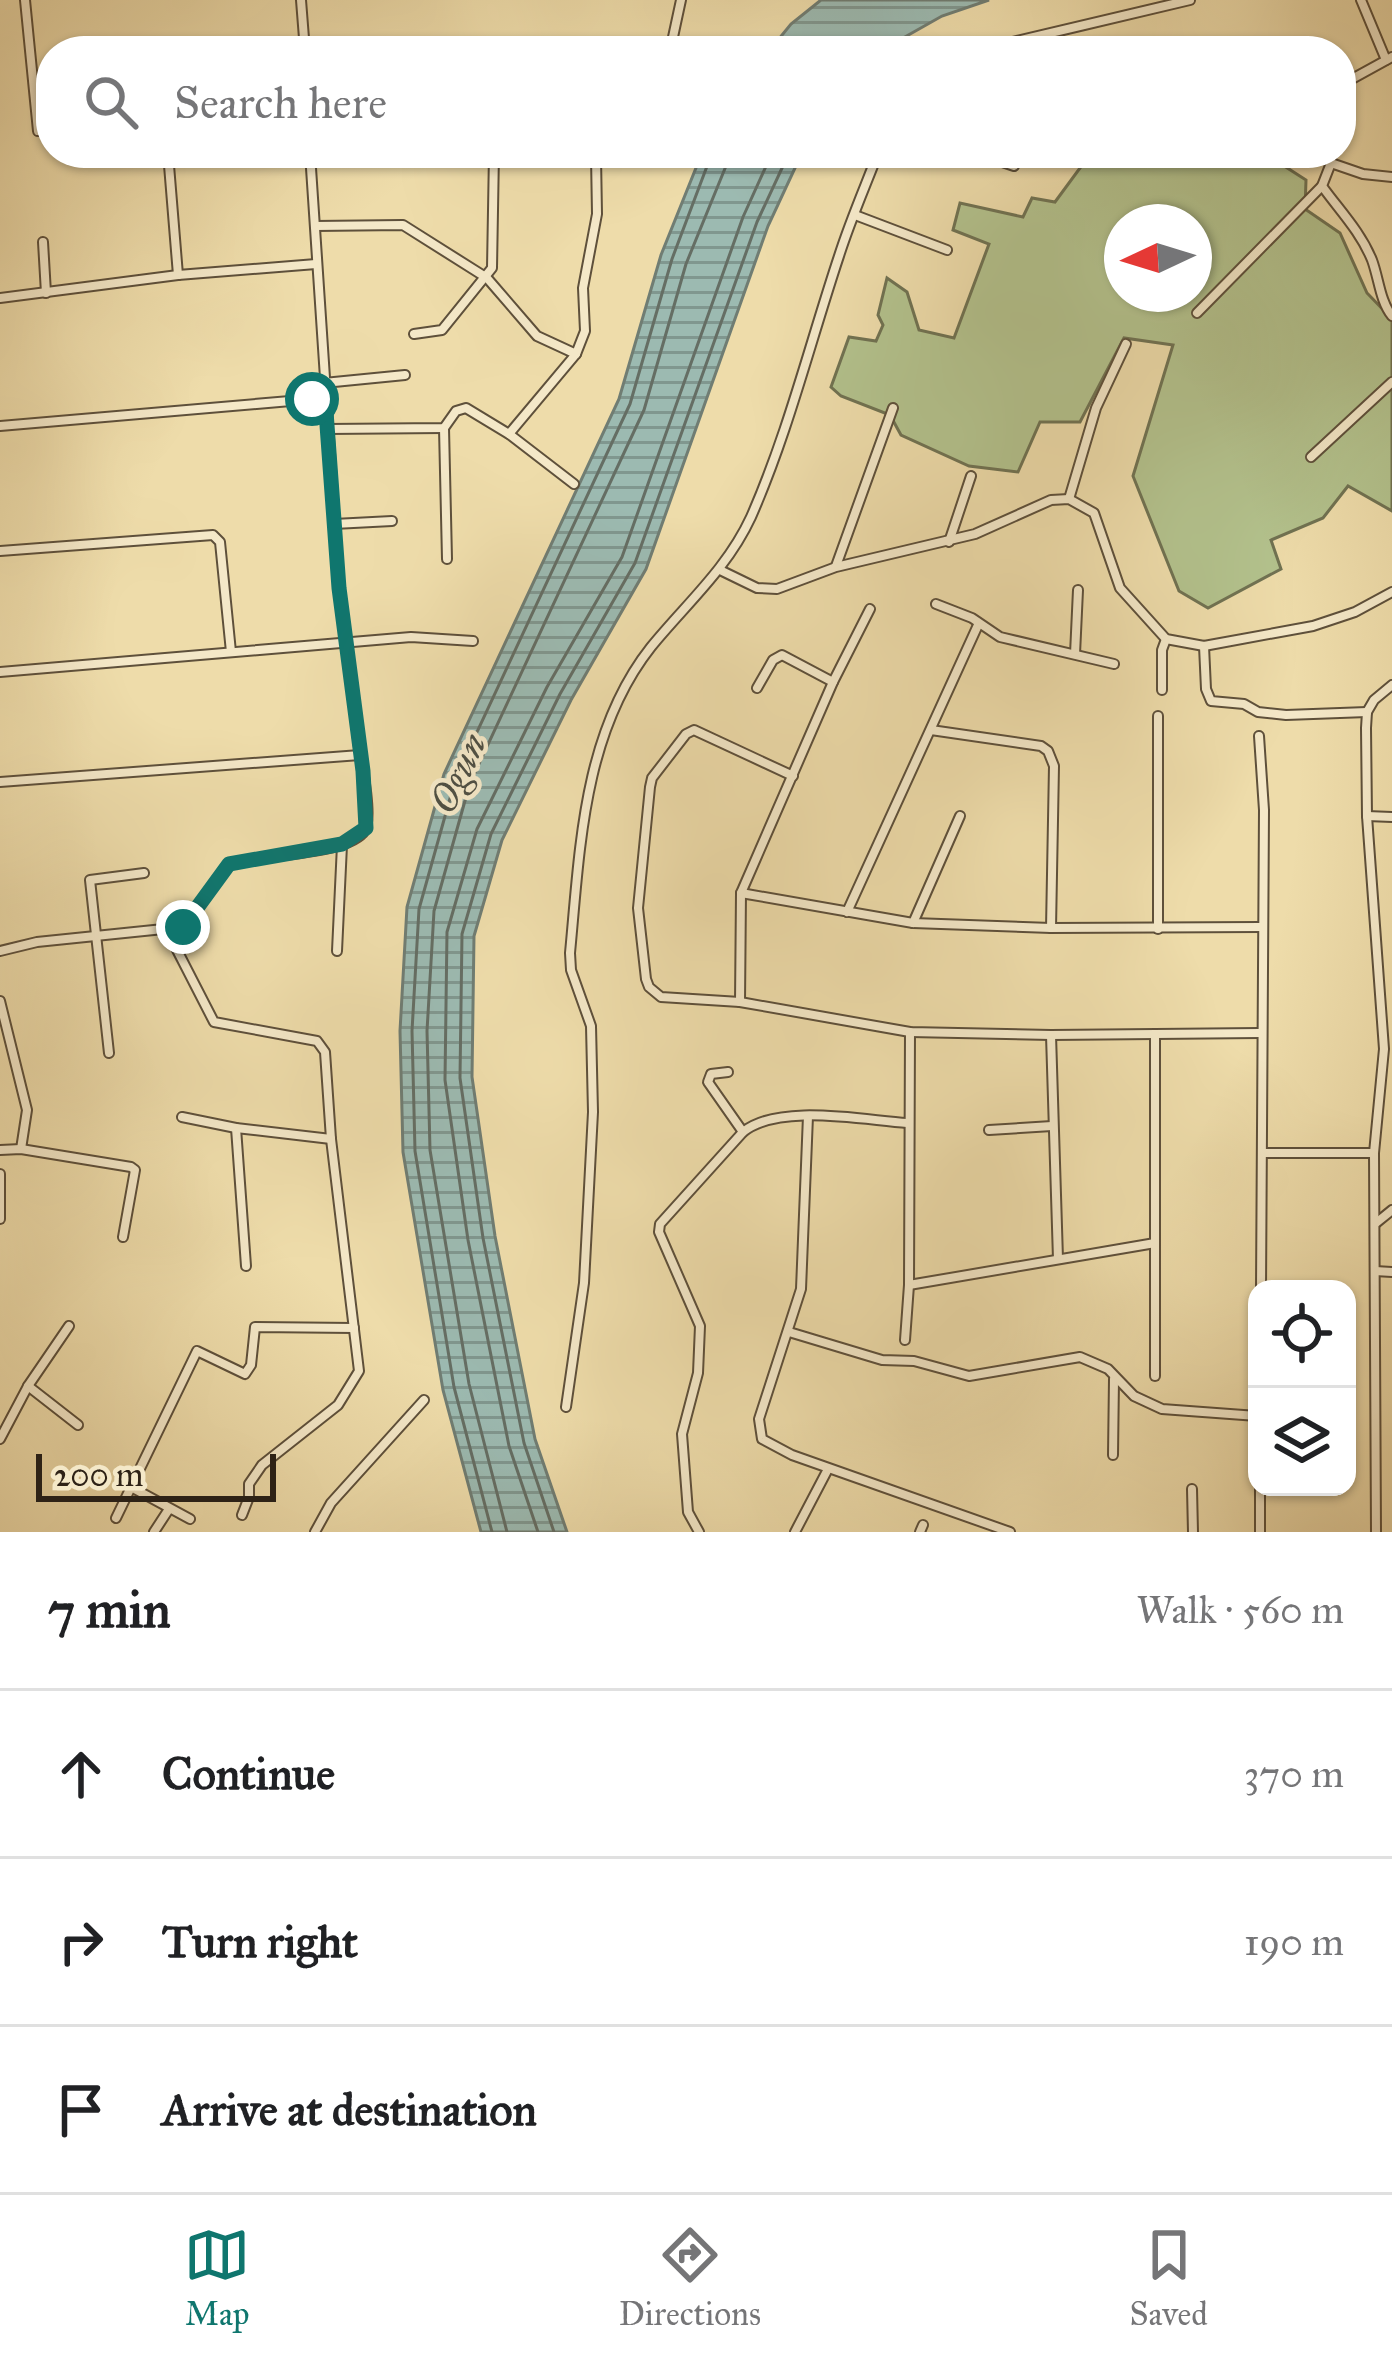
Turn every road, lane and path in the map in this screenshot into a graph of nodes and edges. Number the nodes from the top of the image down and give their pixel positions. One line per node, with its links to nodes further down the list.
1 (25, 0): 12 (street)
2 (301, 0): 7 (street)
3 (668, 0): 6 (street)
4 (1190, 0): 9 (street)
5 (1361, 0): 10 (street)
6 (680, 1): 8 (street)
7 (304, 36)
8 (673, 36)
9 (1049, 36)
10 (1389, 59): 11 (street)
11 (1356, 77)
12 (36, 111)
13 (169, 168): 27 (street)
14 (311, 168): 23 (street)
15 (494, 168): 28 (street)
16 (596, 168): 35 (street)
17 (872, 168): 22 (street)
18 (1328, 168): 21 (street)
19 (1352, 168): 20 (street)
20 (1392, 177)
21 (1322, 186): 31 (street); 32 (street)
22 (855, 215): 25 (street); 55 (street)
23 (315, 226): 26 (street); 28 (street)
24 (43, 242): 29 (street)
25 (947, 250)
26 (316, 264): 27 (street); 38 (street)
27 (178, 275): 29 (street)
28 (487, 278): 33 (street); 35 (street)
29 (46, 293): 30 (street)
30 (0, 298)
31 (1197, 313)
32 (1392, 316)
33 (414, 334)
34 (1126, 344): 48 (street)
35 (576, 354): 44 (street)
36 (405, 375): 38 (street)
37 (1392, 382): 45 (street)
38 (324, 383): 39 (street)
39 (325, 398): 41 (street); 43 (street)
40 (893, 408): 54 (street)
41 (0, 426)
42 (444, 428): 43 (street); 44 (street); 53 (street)
43 (327, 429): 50 (street)
44 (509, 434): 47 (street)
45 (1311, 457)
46 (971, 476): 51 (street)
47 (574, 484)
48 (1069, 499): 51 (street); 61 (street)
49 (392, 521): 50 (street)
50 (334, 524): 63 (street)
51 (949, 542): 54 (street)
52 (0, 551): 65 (street)
53 (447, 560)
54 (836, 568): 55 (street)
55 (720, 570): 138 (street)
56 (1078, 590): 66 (street)
57 (1392, 592): 64 (street)
58 (936, 604): 60 (street)
59 (870, 609): 69 (street)
60 (978, 625): 66 (street); 75 (street)
61 (1166, 639): 64 (street); 72 (street)
62 (473, 641): 63 (street)
63 (345, 644): 65 (street); 77 (street)
64 (1204, 646): 73 (street)
65 (231, 652): 68 (street)
66 (1075, 654): 67 (street)
67 (1114, 664)
68 (0, 671)
69 (833, 682): 71 (street); 78 (street)
70 (1392, 685): 73 (street)
71 (757, 688)
72 (1162, 690)
73 (1367, 712): 81 (street)
74 (1158, 716): 91 (street)
75 (931, 730): 86 (street); 90 (street)
76 (1259, 736): 89 (street)
77 (360, 755): 79 (street); 83 (street)
78 (793, 776): 85 (street); 96 (street)
79 (0, 782)
80 (961, 816): 87 (street)
81 (1367, 816): 82 (street); 97 (street)
82 (1392, 817)
83 (342, 844): 88 (street); 94 (street)
84 (144, 873): 92 (street)
85 (741, 892): 86 (street); 96 (street)
86 (847, 912): 87 (street)
87 (913, 923): 90 (street)
88 (183, 927): 92 (street); 111 (street)
89 (1261, 927): 91 (street); 99 (street)
90 (1051, 928): 91 (street)
91 (1158, 928)
92 (97, 936): 93 (street); 102 (street)
93 (0, 951)
94 (337, 951)
95 (0, 1001): 112 (street)
96 (740, 1002): 98 (street)
97 (1387, 1004): 115 (street)
98 (910, 1032): 101 (street); 106 (street)
99 (1260, 1033): 100 (street); 114 (street)
100 (1155, 1034): 101 (street); 121 (street)
101 (1051, 1035): 107 (street)
102 (109, 1053)
103 (728, 1072): 110 (street)
104 (808, 1116): 106 (street); 110 (street); 130 (street)
105 (182, 1117): 108 (street)
106 (907, 1123): 127 (street)
107 (1052, 1126): 109 (street); 122 (street)
108 (236, 1128): 111 (street); 123 (street)
109 (988, 1130)
110 (742, 1132): 153 (street)
111 (331, 1139): 129 (street)
112 (21, 1148): 113 (street); 120 (street)
113 (0, 1150)
114 (1263, 1153): 115 (street); 126 (street)
115 (1374, 1153): 119 (street)
116 (0, 1174): 118 (street)
117 (1392, 1210): 119 (street)
118 (0, 1219)
119 (1375, 1224): 124 (street)
120 (123, 1237)
121 (1155, 1243): 122 (street); 135 (street)
122 (1058, 1259): 127 (street)
123 (246, 1266)
124 (1375, 1271): 125 (street); 132 (street)
125 (1392, 1271)
126 (1261, 1280)
127 (909, 1285): 131 (street)
128 (70, 1326): 136 (street)
129 (354, 1328): 144 (street); 148 (street)
130 (789, 1332): 134 (street); 143 (street)
131 (905, 1340)
132 (1376, 1370): 133 (street); 158 (street)
133 (1392, 1373)
134 (1114, 1376): 139 (street); 142 (street)
135 (1155, 1376)
136 (28, 1386): 140 (street); 141 (street)
137 (424, 1400): 152 (street)
138 (566, 1406)
139 (1248, 1415)
140 (78, 1425)
141 (0, 1439)
142 (1113, 1455)
143 (828, 1468): 154 (street); 155 (street)
144 (131, 1487): 147 (street); 149 (street)
145 (1192, 1490): 156 (street)
146 (1260, 1496): 157 (street)
147 (169, 1509): 150 (street); 151 (street)
148 (242, 1515)
149 (116, 1518)
150 (190, 1519)
151 (154, 1532)
152 (314, 1532)
153 (699, 1532)
154 (795, 1532)
155 (1010, 1532)
156 (1192, 1532)
157 (1260, 1532)
158 (1376, 1532)

